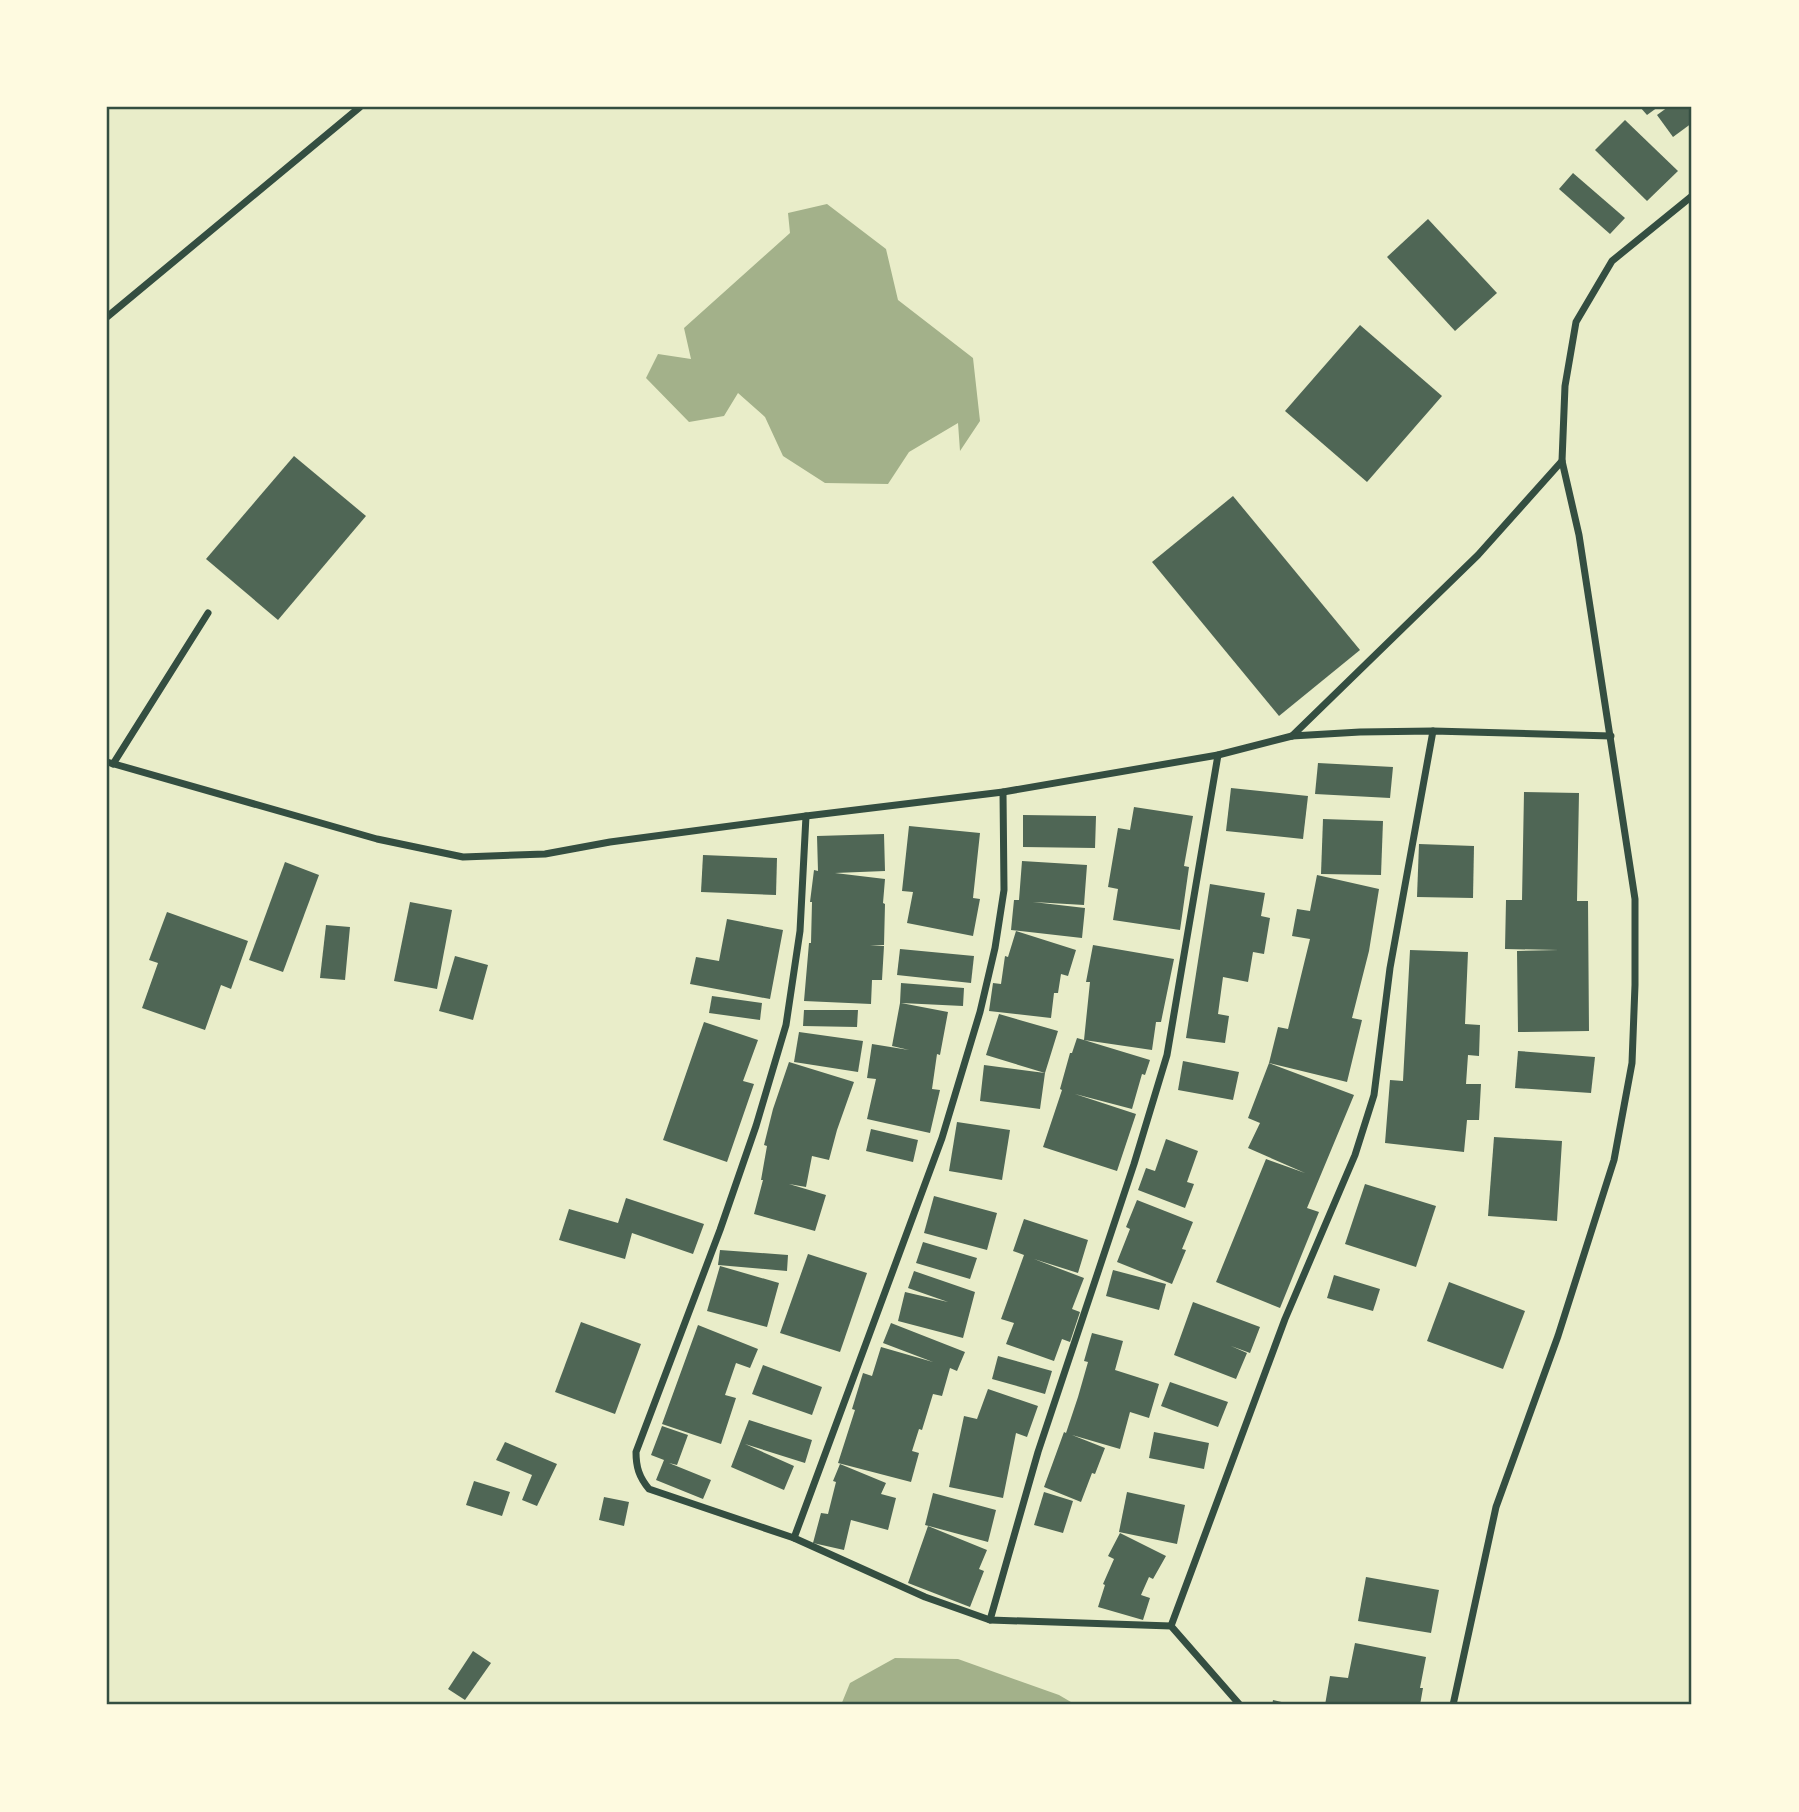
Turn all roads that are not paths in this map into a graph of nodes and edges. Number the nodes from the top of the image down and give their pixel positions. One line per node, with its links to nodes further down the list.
1 (360, 107): 3 (street)
2 (1692, 196): 4 (street)
3 (107, 317)
4 (1562, 461): 7 (street); 8 (street)
5 (208, 613): 10 (street)
6 (1433, 732): 7 (street); 8 (street); 15 (street)
7 (1292, 736): 9 (street)
8 (1611, 736): 17 (street)
9 (1218, 755): 11 (street); 14 (street)
10 (110, 763): 12 (street)
11 (1003, 792): 12 (street); 13 (street)
12 (806, 816): 13 (street)
13 (794, 1538): 14 (street)
14 (989, 1620): 15 (street)
15 (1171, 1626): 16 (street)
16 (1240, 1705)
17 (1453, 1705)

